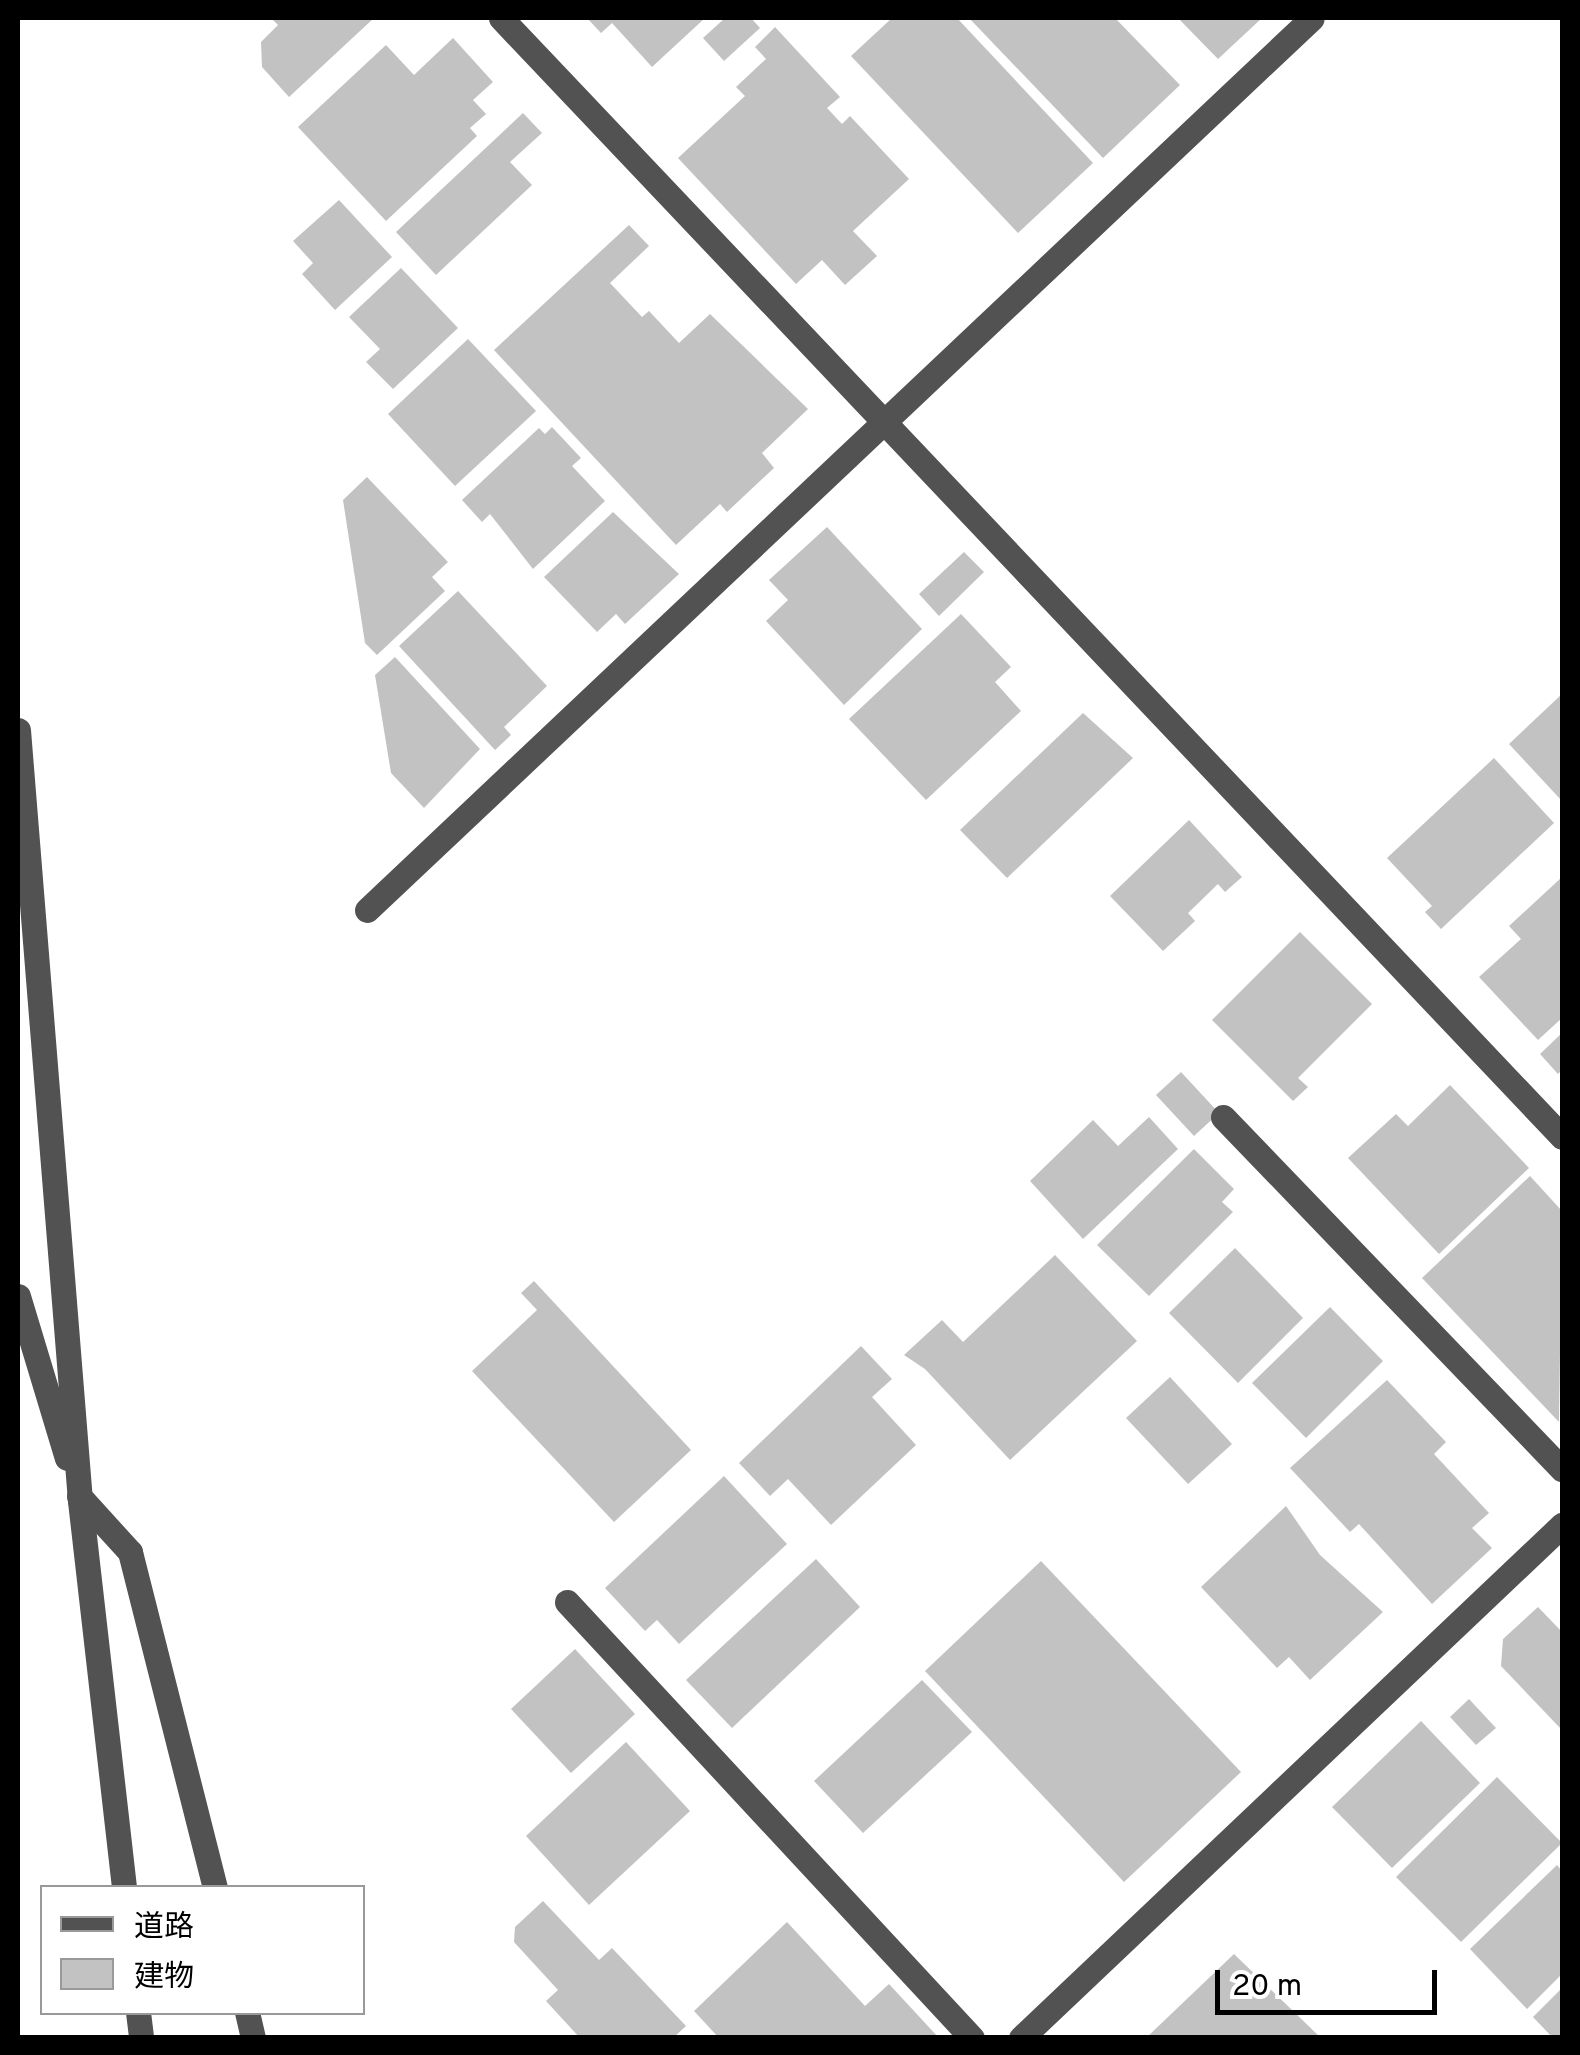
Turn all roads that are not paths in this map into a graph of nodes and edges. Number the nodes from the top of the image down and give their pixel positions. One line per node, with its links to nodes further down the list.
1 (501, 18): 3 (street)
2 (1312, 18): 3 (street)
3 (889, 420): 5 (street); 7 (street)
4 (18, 730): 10 (street)
5 (367, 910)
6 (1223, 1117): 9 (street)
7 (1562, 1137)
8 (18, 1296): 10 (street)
9 (1562, 1469)
10 (80, 1501): 13 (street); 14 (street)
11 (1562, 1525): 16 (street)
12 (567, 1602): 15 (street)
13 (124, 1885)
14 (214, 1885)
15 (972, 2038)
16 (1021, 2038)

